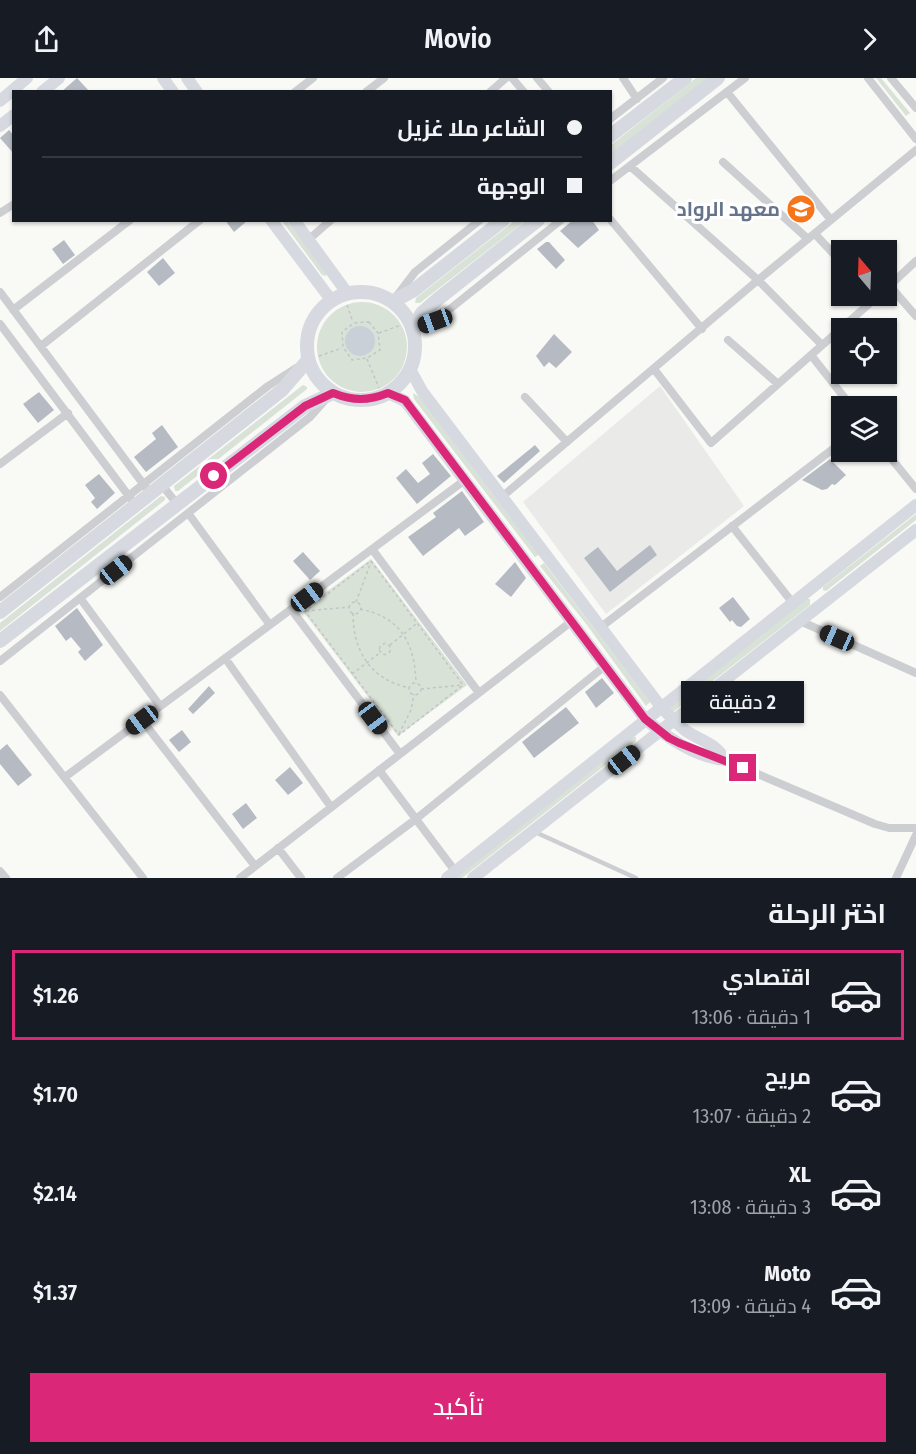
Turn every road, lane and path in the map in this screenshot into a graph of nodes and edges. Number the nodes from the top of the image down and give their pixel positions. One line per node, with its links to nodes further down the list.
1 (27, 78): 16 (main road)
2 (59, 78): 17 (main road)
3 (163, 78): 18 (main road)
4 (313, 78): 19 (street)
5 (384, 78): 20 (street)
6 (506, 78): 21 (street)
7 (512, 78): 22 (street)
8 (537, 78): 23 (street)
9 (622, 78): 26 (street)
10 (663, 78): 26 (street)
11 (685, 78): 33 (main road)
12 (718, 78): 36 (main road)
13 (745, 78): 25 (street)
14 (868, 78): 32 (street)
15 (891, 78): 28 (street)
16 (13, 90)
17 (44, 90)
18 (172, 90)
19 (298, 90)
20 (369, 90)
21 (492, 90)
22 (522, 90)
23 (547, 90)
24 (12, 91): 27 (main road)
25 (727, 92): 38 (street); 40 (street)
26 (637, 99): 30 (street)
27 (0, 101)
28 (914, 103)
29 (12, 117): 31 (main road)
30 (612, 118)
31 (0, 126)
32 (913, 128): 34 (street)
33 (612, 134)
34 (916, 139)
35 (916, 150): 40 (street)
36 (612, 161)
37 (723, 162): 51 (street)
38 (630, 166): 39 (street); 56 (street)
39 (612, 180)
40 (831, 220): 51 (street)
41 (612, 221): 68 (street)
42 (127, 222): 63 (street)
43 (197, 222): 72 (street)
44 (273, 222): 60 (main road)
45 (295, 222): 52 (main road)
46 (329, 222): 52 (street)
47 (478, 222): 61 (street)
48 (500, 222): 61 (main road)
49 (535, 222): 67 (main road)
50 (559, 222): 67 (street)
51 (812, 237): 53 (street); 56 (street)
52 (308, 240): 59 (main road)
53 (831, 253)
54 (916, 261): 55 (street)
55 (897, 279)
56 (758, 280): 68 (street); 71 (street)
57 (0, 292): 63 (street)
58 (897, 296): 64 (street)
59 (348, 299): 60 (main road); 61 (main road); 65 (path)
60 (332, 301): 75 (main road)
61 (392, 302): 67 (main road)
62 (864, 306): 71 (street)
63 (13, 310): 72 (street)
64 (916, 316)
65 (354, 323): 69 (path); 73 (path)
66 (0, 324): 84 (street)
67 (407, 327): 69 (path); 77 (main road)
68 (702, 329): 78 (street)
69 (378, 333): 76 (path)
70 (728, 340): 79 (street)
71 (822, 345): 74 (street)
72 (40, 346): 90 (street)
73 (343, 347): 75 (path); 76 (path)
74 (811, 355): 79 (street); 82 (street)
75 (313, 358): 81 (main road); 90 (main road)
76 (367, 358): 80 (path)
77 (410, 369): 80 (main road); 92 (main road)
78 (654, 369): 79 (street); 85 (street)
79 (778, 384)
80 (384, 391): 81 (main road); 89 (main road)
81 (333, 393): 95 (main road)
82 (843, 396)
83 (525, 397): 85 (street)
84 (68, 413): 88 (street); 93 (street)
85 (567, 442): 92 (street)
86 (831, 450): 96 (street)
87 (894, 462): 91 (street)
88 (0, 464)
89 (465, 480): 98 (street); 101 (main road)
90 (152, 488): 93 (main road); 95 (street)
91 (916, 489)
92 (503, 496): 99 (main road)
93 (133, 501): 103 (street); 112 (main road)
94 (916, 505): 102 (main road)
95 (182, 509): 104 (street); 117 (street); 120 (main road)
96 (732, 526): 106 (street); 118 (street)
97 (916, 530): 107 (main road)
98 (372, 549): 109 (street); 133 (street)
99 (548, 555): 101 (main road); 118 (main road)
100 (371, 561): 105 (path); 111 (path); 116 (path)
101 (531, 567): 114 (main road)
102 (810, 588): 106 (main road); 107 (main road)
103 (0, 597)
104 (80, 598): 124 (street); 136 (street)
105 (356, 602): 108 (path); 110 (path)
106 (792, 602): 137 (main road)
107 (823, 603): 115 (main road)
108 (349, 607): 111 (path); 113 (path)
109 (291, 609): 117 (street); 143 (street)
110 (360, 609): 113 (path); 119 (path)
111 (305, 611): 128 (path)
112 (0, 612)
113 (353, 613): 125 (path)
114 (572, 621): 126 (main road); 133 (street)
115 (800, 621): 127 (street); 140 (main road)
116 (418, 622): 119 (path); 130 (path)
117 (270, 625): 123 (street)
118 (601, 627): 137 (main road)
119 (403, 634): 121 (path); 129 (path)
120 (0, 641)
121 (390, 645): 122 (path); 122 (path)
122 (381, 652): 125 (path)
123 (225, 658): 136 (street); 147 (street)
124 (0, 661)
125 (368, 663): 128 (path); 131 (path)
126 (605, 666): 138 (main road); 148 (street)
127 (916, 673)
128 (352, 674): 142 (path)
129 (416, 683): 131 (path); 132 (path)
130 (464, 685): 132 (path); 142 (path)
131 (410, 688): 134 (path)
132 (421, 689): 134 (path)
133 (479, 693): 143 (street)
134 (414, 694): 142 (path)
135 (0, 695): 146 (street)
136 (160, 706): 139 (street)
137 (661, 706): 138 (main road); 140 (main road)
138 (645, 719): 141 (main road); 155 (main road)
139 (142, 720): 146 (street); 153 (street)
140 (675, 720): 141 (main road); 144 (main road)
141 (660, 732): 144 (main road); 150 (main road)
142 (399, 735)
143 (400, 754): 145 (street)
144 (725, 760): 149 (street)
145 (380, 770): 147 (street); 148 (street)
146 (65, 777): 157 (street)
147 (331, 807): 152 (street)
148 (416, 819): 155 (street); 160 (street)
149 (916, 828)
150 (533, 831): 161 (main road); 162 (lane)
151 (916, 835): 163 (street)
152 (278, 848): 153 (street); 159 (street)
153 (255, 866): 158 (street)
154 (0, 871): 156 (street)
155 (451, 874)
156 (6, 878)
157 (143, 878)
158 (240, 878)
159 (301, 878)
160 (337, 878)
161 (473, 878)
162 (636, 878)
163 (896, 878)

